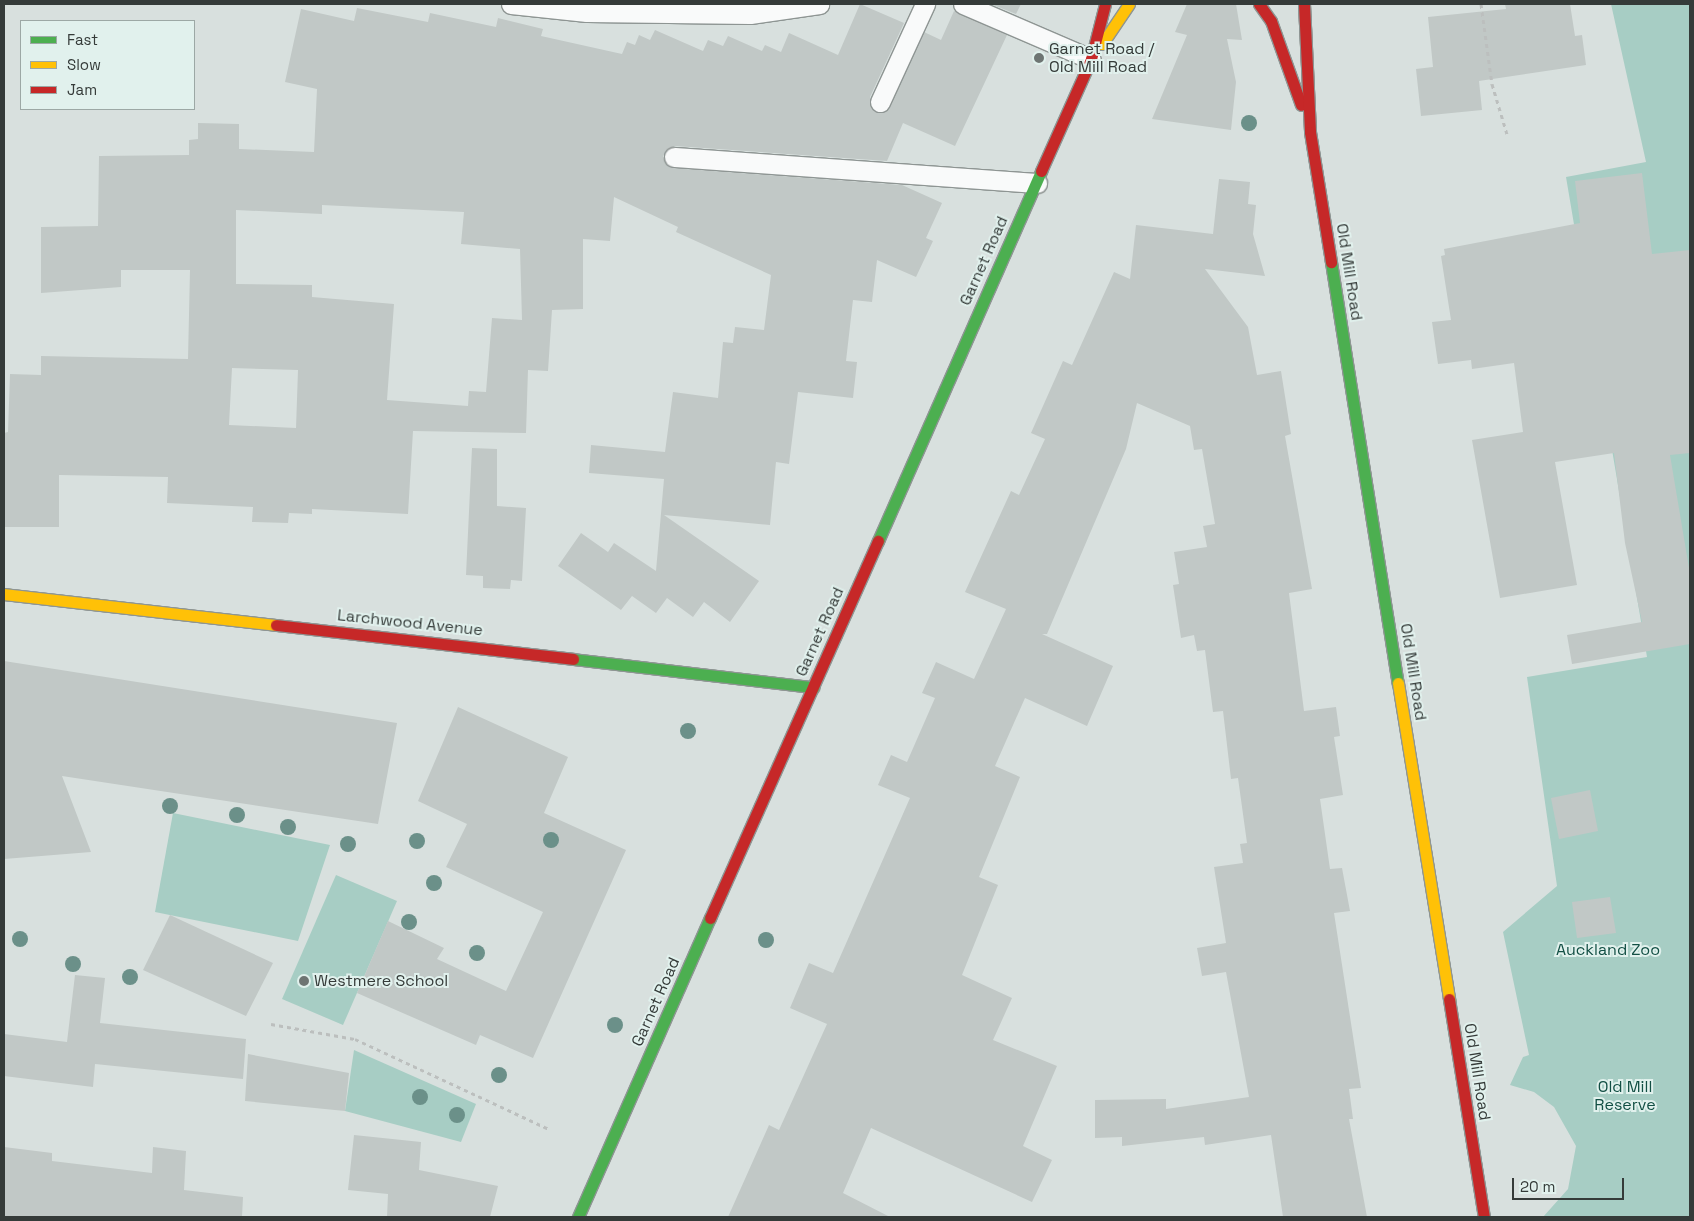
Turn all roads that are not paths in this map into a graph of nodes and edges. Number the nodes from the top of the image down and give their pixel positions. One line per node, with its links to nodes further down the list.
1 (511, 4): 2 (lane)
2 (819, 4)
3 (925, 4): 10 (lane)
4 (963, 4): 9 (lane)
5 (1105, 4): 9 (main road, Garnet Road)
6 (1129, 4): 9 (main road, Garnet Road)
7 (1259, 4): 11 (main road, Old Mill Road)
8 (1304, 4): 11 (main road, Old Mill Road)
9 (1091, 59): 13 (main road, Garnet Road)
10 (880, 102)
11 (1310, 132): 17 (main road, Old Mill Road)
12 (674, 157): 13 (lane)
13 (1036, 183): 15 (main road, Garnet Road)
14 (4, 594): 15 (main road, Larchwood Avenue)
15 (813, 687): 16 (main road, Garnet Road)
16 (578, 1217)
17 (1484, 1217)

